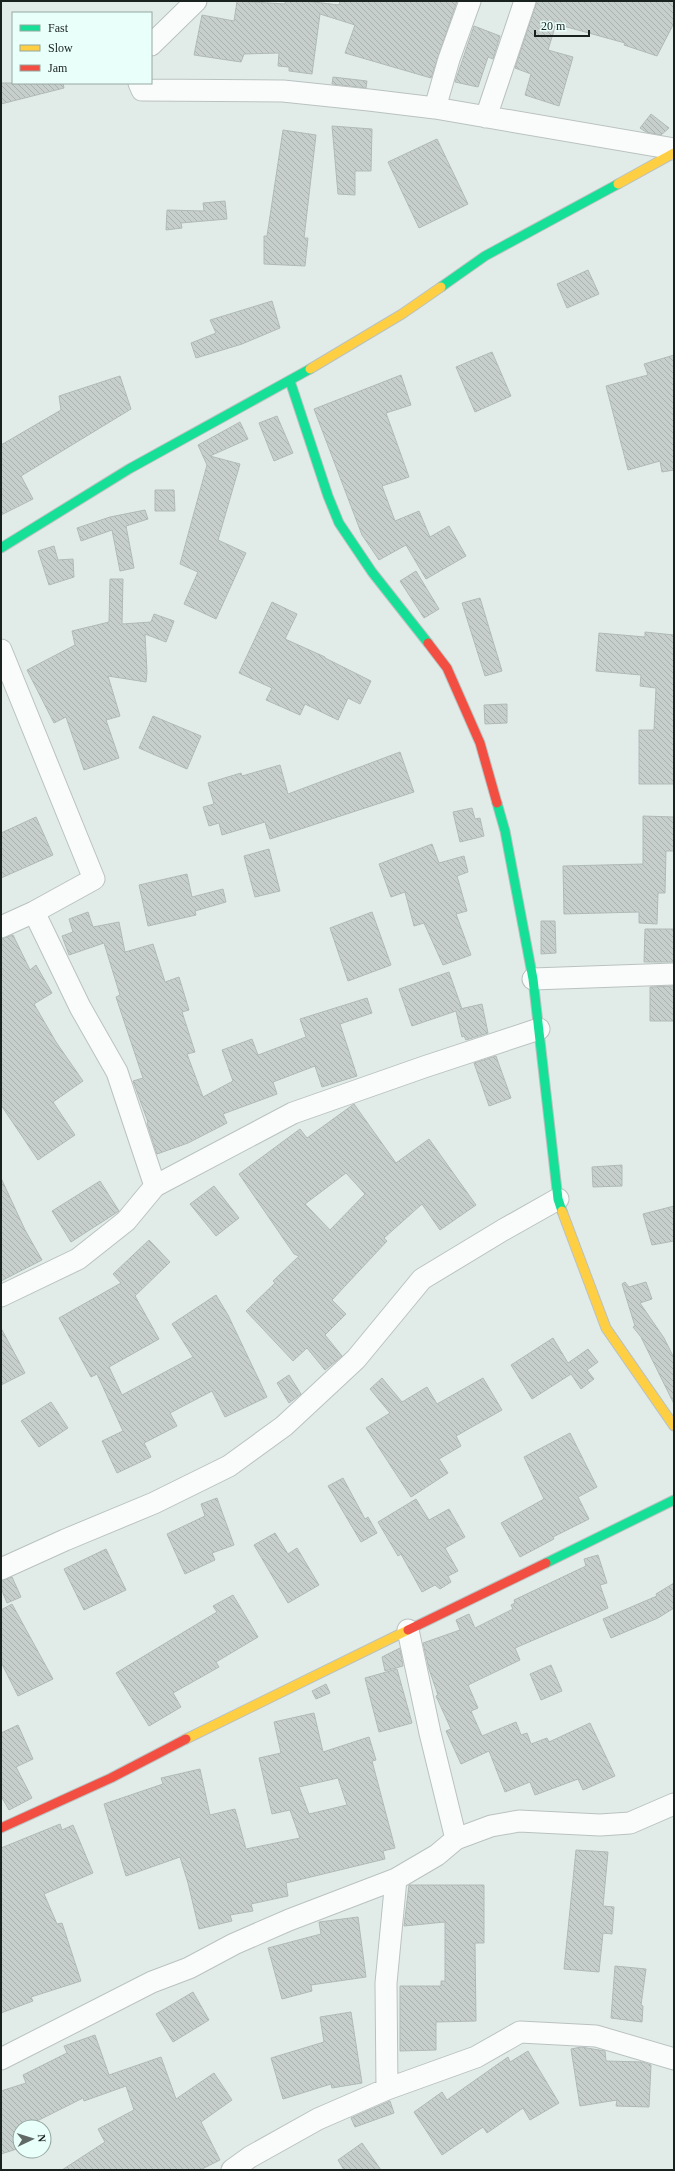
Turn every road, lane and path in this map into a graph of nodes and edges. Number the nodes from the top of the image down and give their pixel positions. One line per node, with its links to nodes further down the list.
1 (196, 1): 4 (street)
2 (470, 1): 6 (street)
3 (525, 1): 7 (street)
4 (152, 44)
5 (139, 84): 6 (street)
6 (435, 108): 7 (street)
7 (486, 117): 8 (street)
8 (674, 150)
9 (674, 153): 10 (street)
10 (290, 381): 11 (street); 16 (street)
11 (1, 548)
12 (1, 650): 13 (street)
13 (34, 912): 14 (street); 18 (street)
14 (1, 927)
15 (674, 974): 16 (street)
16 (533, 979): 17 (street)
17 (539, 1029): 18 (street); 19 (street)
18 (155, 1186): 20 (street)
19 (558, 1200): 21 (street); 23 (street)
20 (1, 1296)
21 (672, 1418)
22 (674, 1500): 24 (street)
23 (1, 1569)
24 (408, 1630): 26 (street); 27 (street)
25 (674, 1804): 27 (street)
26 (1, 1828)
27 (456, 1839): 28 (street)
28 (396, 1879): 29 (street); 31 (street)
29 (1, 2058)
30 (674, 2059): 31 (street)
31 (387, 2089): 32 (street)
32 (255, 2163): 33 (street)
33 (232, 2170)

